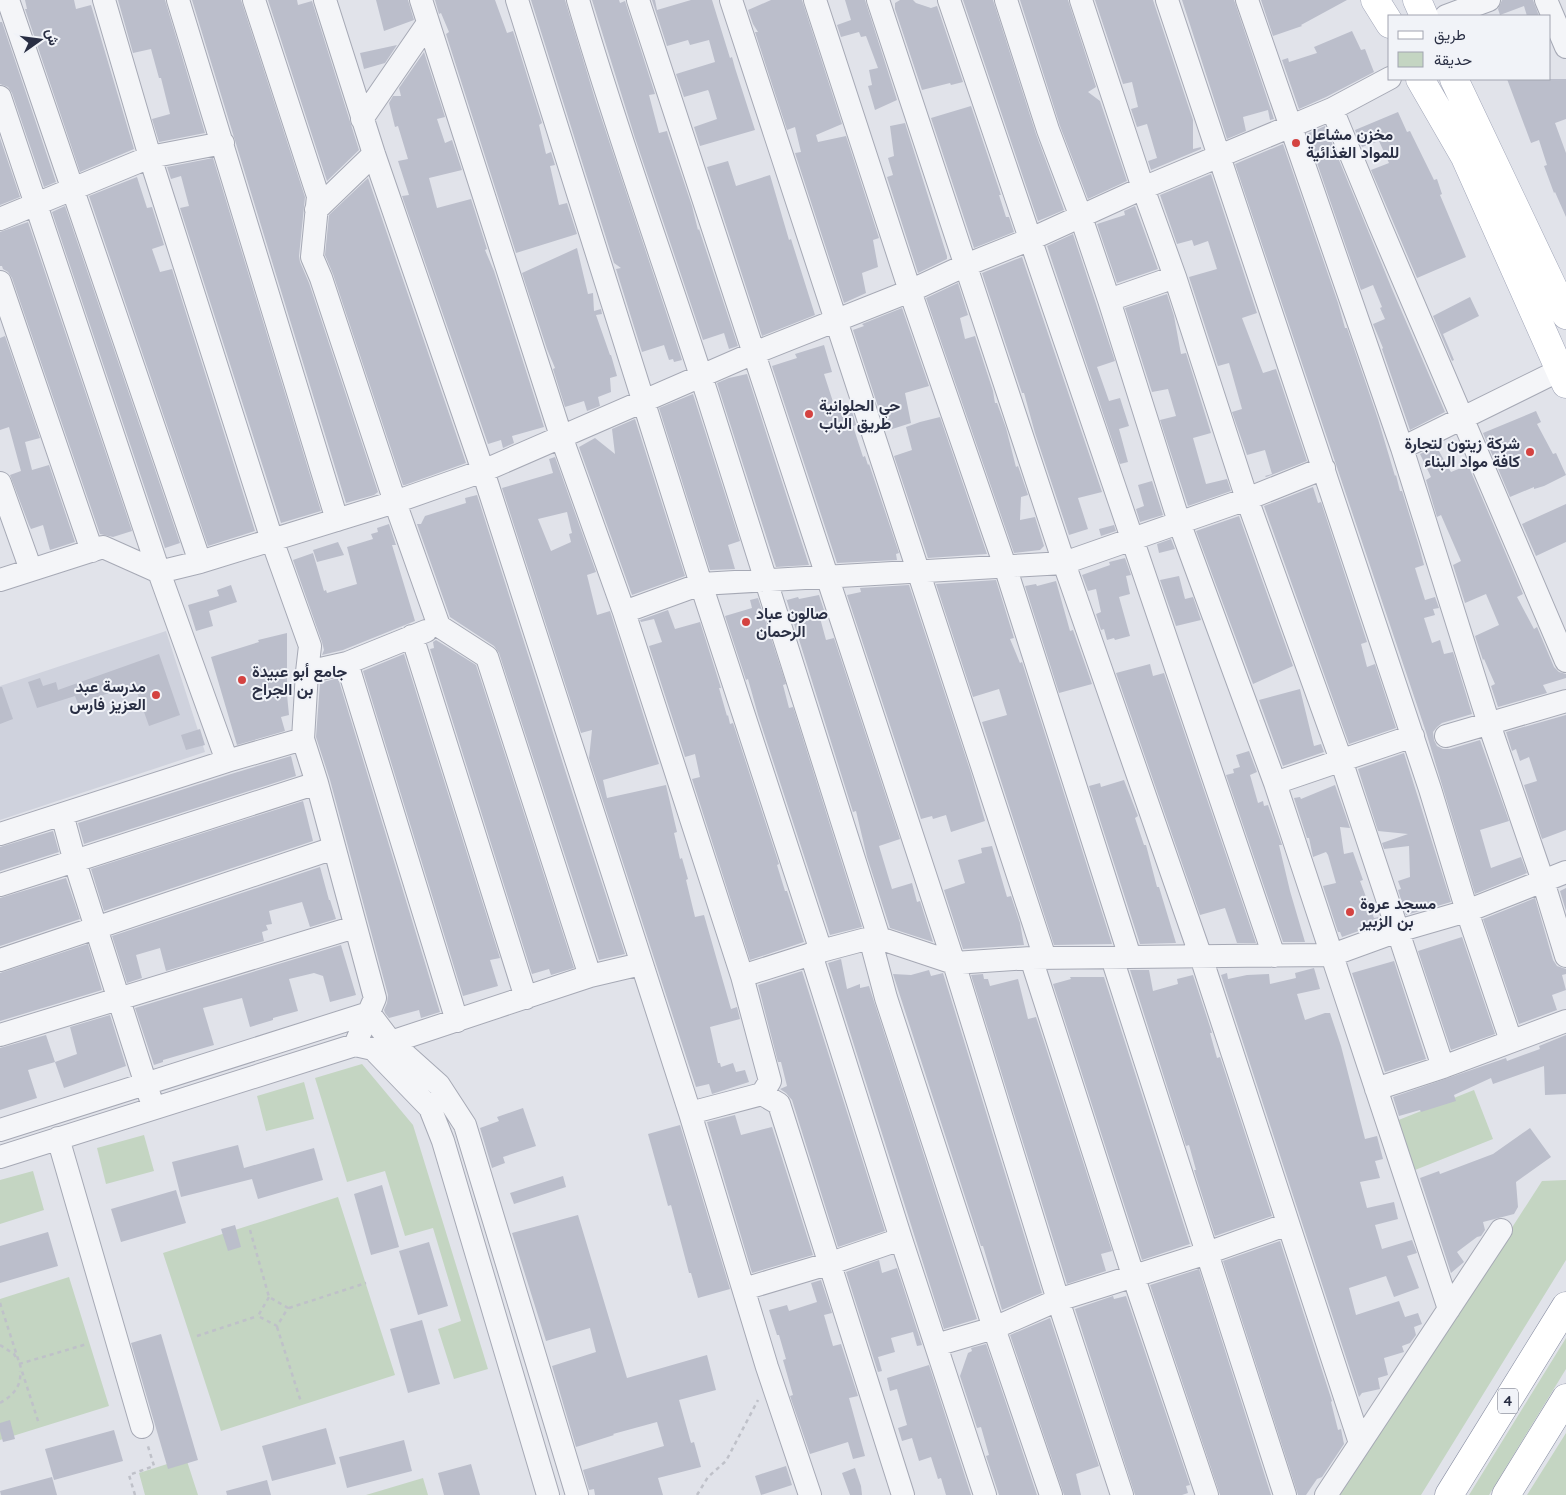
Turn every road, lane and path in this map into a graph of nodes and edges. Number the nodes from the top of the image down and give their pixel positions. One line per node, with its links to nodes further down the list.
1 (8, 0): 39 (street)
2 (104, 0): 37 (street)
3 (178, 0): 34 (street)
4 (254, 0): 41 (street)
5 (325, 0): 32 (street)
6 (421, 0): 25 (street)
7 (517, 0): 56 (street)
8 (578, 0): 54 (street)
9 (638, 0): 53 (street)
10 (732, 0): 52 (street)
11 (815, 0): 49 (street)
12 (878, 0): 45 (street)
13 (950, 0): 44 (street)
14 (1006, 0): 42 (street)
15 (1081, 0): 38 (street)
16 (1168, 0): 36 (street)
17 (1247, 0): 33 (street)
18 (1375, 0): 24 (main road)
19 (1418, 0): 22 (main road)
20 (1489, 0): 23 (street)
21 (1546, 0): 26 (street)
22 (1424, 15)
23 (1449, 15)
24 (1388, 21)
25 (428, 23): 32 (street); 58 (street)
26 (1566, 47)
27 (1388, 79): 31 (street)
28 (1421, 80): 55 (main road)
29 (1455, 80): 47 (main road)
30 (0, 97): 40 (street)
31 (1332, 110): 33 (street); 57 (street)
32 (362, 119): 35 (street)
33 (1290, 126): 36 (street); 59 (street)
34 (223, 143): 37 (street); 65 (street)
35 (374, 154): 41 (street); 61 (street)
36 (1219, 155): 38 (street); 60 (street)
37 (150, 157): 39 (street); 68 (street)
38 (1143, 188): 42 (street); 46 (street)
39 (73, 190): 40 (street); 70 (street)
40 (35, 205): 43 (street); 75 (street)
41 (316, 210): 64 (street)
42 (1081, 217): 44 (street); 50 (street)
43 (0, 219)
44 (1031, 239): 45 (street); 67 (street)
45 (966, 265): 49 (street); 71 (street)
46 (1175, 277): 50 (street); 63 (street)
47 (1558, 277): 51 (main road)
48 (0, 282): 69 (street)
49 (910, 291): 52 (street); 72 (street)
50 (1109, 300): 66 (street)
51 (1566, 315)
52 (836, 321): 53 (street); 74 (street)
53 (754, 353): 54 (street); 76 (street)
54 (701, 376): 56 (street); 78 (street)
55 (1563, 377): 57 (street)
56 (643, 401): 58 (street); 79 (street)
57 (1462, 420): 59 (street); 83 (street)
58 (561, 436): 61 (street); 80 (street)
59 (1402, 448): 87 (street)
60 (1324, 468): 63 (street); 88 (street)
61 (483, 471): 64 (street); 116 (street)
62 (0, 483): 73 (street)
63 (1248, 499): 66 (street); 91 (street)
64 (395, 502): 65 (street); 81 (street)
65 (337, 520): 68 (street)
66 (1179, 522): 67 (street); 94 (street)
67 (1132, 538): 71 (street); 110 (street)
68 (272, 540): 70 (street); 85 (street)
69 (92, 551): 73 (street); 75 (street)
70 (200, 562): 75 (street)
71 (1064, 562): 72 (street); 112 (street)
72 (1006, 566): 74 (street); 111 (street)
73 (30, 570): 77 (street)
74 (918, 570): 76 (street); 113 (street)
75 (159, 572): 92 (street)
76 (827, 576): 78 (street); 115 (street)
77 (0, 580)
78 (767, 580): 79 (street); 106 (street)
79 (701, 584): 80 (street); 107 (street)
80 (624, 612): 118 (street)
81 (439, 626): 82 (street); 117 (street)
82 (412, 636): 84 (street); 120 (street)
83 (1566, 661)
84 (347, 663): 85 (street); 122 (street)
85 (307, 672): 90 (street)
86 (1566, 701): 87 (street)
87 (1489, 724): 89 (street); 100 (street)
88 (1413, 736): 91 (street); 102 (street)
89 (1446, 736)
90 (303, 739): 92 (street); 93 (street)
91 (1341, 760): 94 (street); 105 (street)
92 (227, 761): 95 (street)
93 (317, 783): 97 (street); 98 (street)
94 (1275, 783): 109 (street)
95 (62, 814): 96 (street); 98 (street)
96 (0, 834)
97 (334, 848): 103 (street); 104 (street)
98 (75, 862): 101 (street); 104 (street)
99 (1566, 872): 100 (street)
100 (1543, 882): 102 (street); 108 (street)
101 (0, 885)
102 (1467, 911): 105 (street); 125 (street)
103 (355, 927): 119 (street); 121 (street)
104 (97, 928): 114 (street); 119 (street)
105 (1398, 931): 109 (street); 128 (street)
106 (875, 938): 107 (street); 115 (street); 154 (street)
107 (816, 952): 118 (street); 140 (street)
108 (1566, 953)
109 (1332, 955): 110 (street); 130 (street)
110 (1274, 956): 112 (street)
111 (1121, 957): 112 (street); 113 (street); 141 (street)
112 (1201, 957): 137 (street)
113 (1038, 958): 115 (street); 143 (street)
114 (0, 960)
115 (954, 963): 147 (street)
116 (641, 964): 117 (street); 133 (street)
117 (590, 976): 120 (street)
118 (742, 976): 131 (street)
119 (119, 998): 124 (street); 129 (street)
120 (526, 998): 122 (street)
121 (369, 1013): 126 (street); 127 (street); 129 (street)
122 (457, 1021): 126 (street)
123 (1566, 1021): 125 (street)
124 (0, 1035)
125 (1511, 1041): 128 (street)
126 (391, 1042): 169 (street)
127 (355, 1045): 132 (street); 168 (street)
128 (1443, 1067): 130 (street)
129 (146, 1084): 132 (street); 134 (street)
130 (1376, 1089): 151 (street)
131 (770, 1093): 133 (street); 142 (street)
132 (154, 1108): 135 (street)
133 (690, 1113): 145 (street)
134 (0, 1130)
135 (58, 1138): 136 (street); 165 (street)
136 (0, 1157)
137 (1288, 1224): 141 (street); 166 (street)
138 (250, 1230): 146 (path)
139 (1501, 1230): 151 (street)
140 (901, 1239): 142 (street); 158 (street)
141 (1207, 1252): 143 (street); 177 (street)
142 (831, 1263): 145 (street); 172 (street)
143 (1133, 1275): 147 (street); 176 (street)
144 (366, 1283): 150 (path)
145 (744, 1289): 160 (street)
146 (269, 1297): 150 (path); 152 (path)
147 (1058, 1300): 154 (street); 175 (street)
148 (0, 1302): 159 (path)
149 (1566, 1306): 179 (main road, 4)
150 (288, 1308): 153 (path)
151 (1449, 1308): 166 (street)
152 (258, 1316): 153 (path); 155 (path)
153 (277, 1326): 162 (path)
154 (994, 1328): 158 (street); 174 (street)
155 (197, 1336)
156 (86, 1344): 159 (path)
157 (0, 1345): 159 (path)
158 (936, 1345): 173 (street)
159 (19, 1364): 163 (path); 164 (path)
160 (767, 1367): 170 (path); 171 (street)
161 (1566, 1398): 180 (main road)
162 (301, 1402)
163 (0, 1403)
164 (39, 1424)
165 (142, 1427): 167 (path)
166 (1360, 1443): 178 (street)
167 (135, 1495)
168 (548, 1495)
169 (577, 1495)
170 (697, 1495)
171 (810, 1495)
172 (903, 1495)
173 (985, 1495)
174 (1051, 1495)
175 (1122, 1495)
176 (1206, 1495)
177 (1285, 1495)
178 (1326, 1495)
179 (1449, 1495)
180 (1506, 1495)

